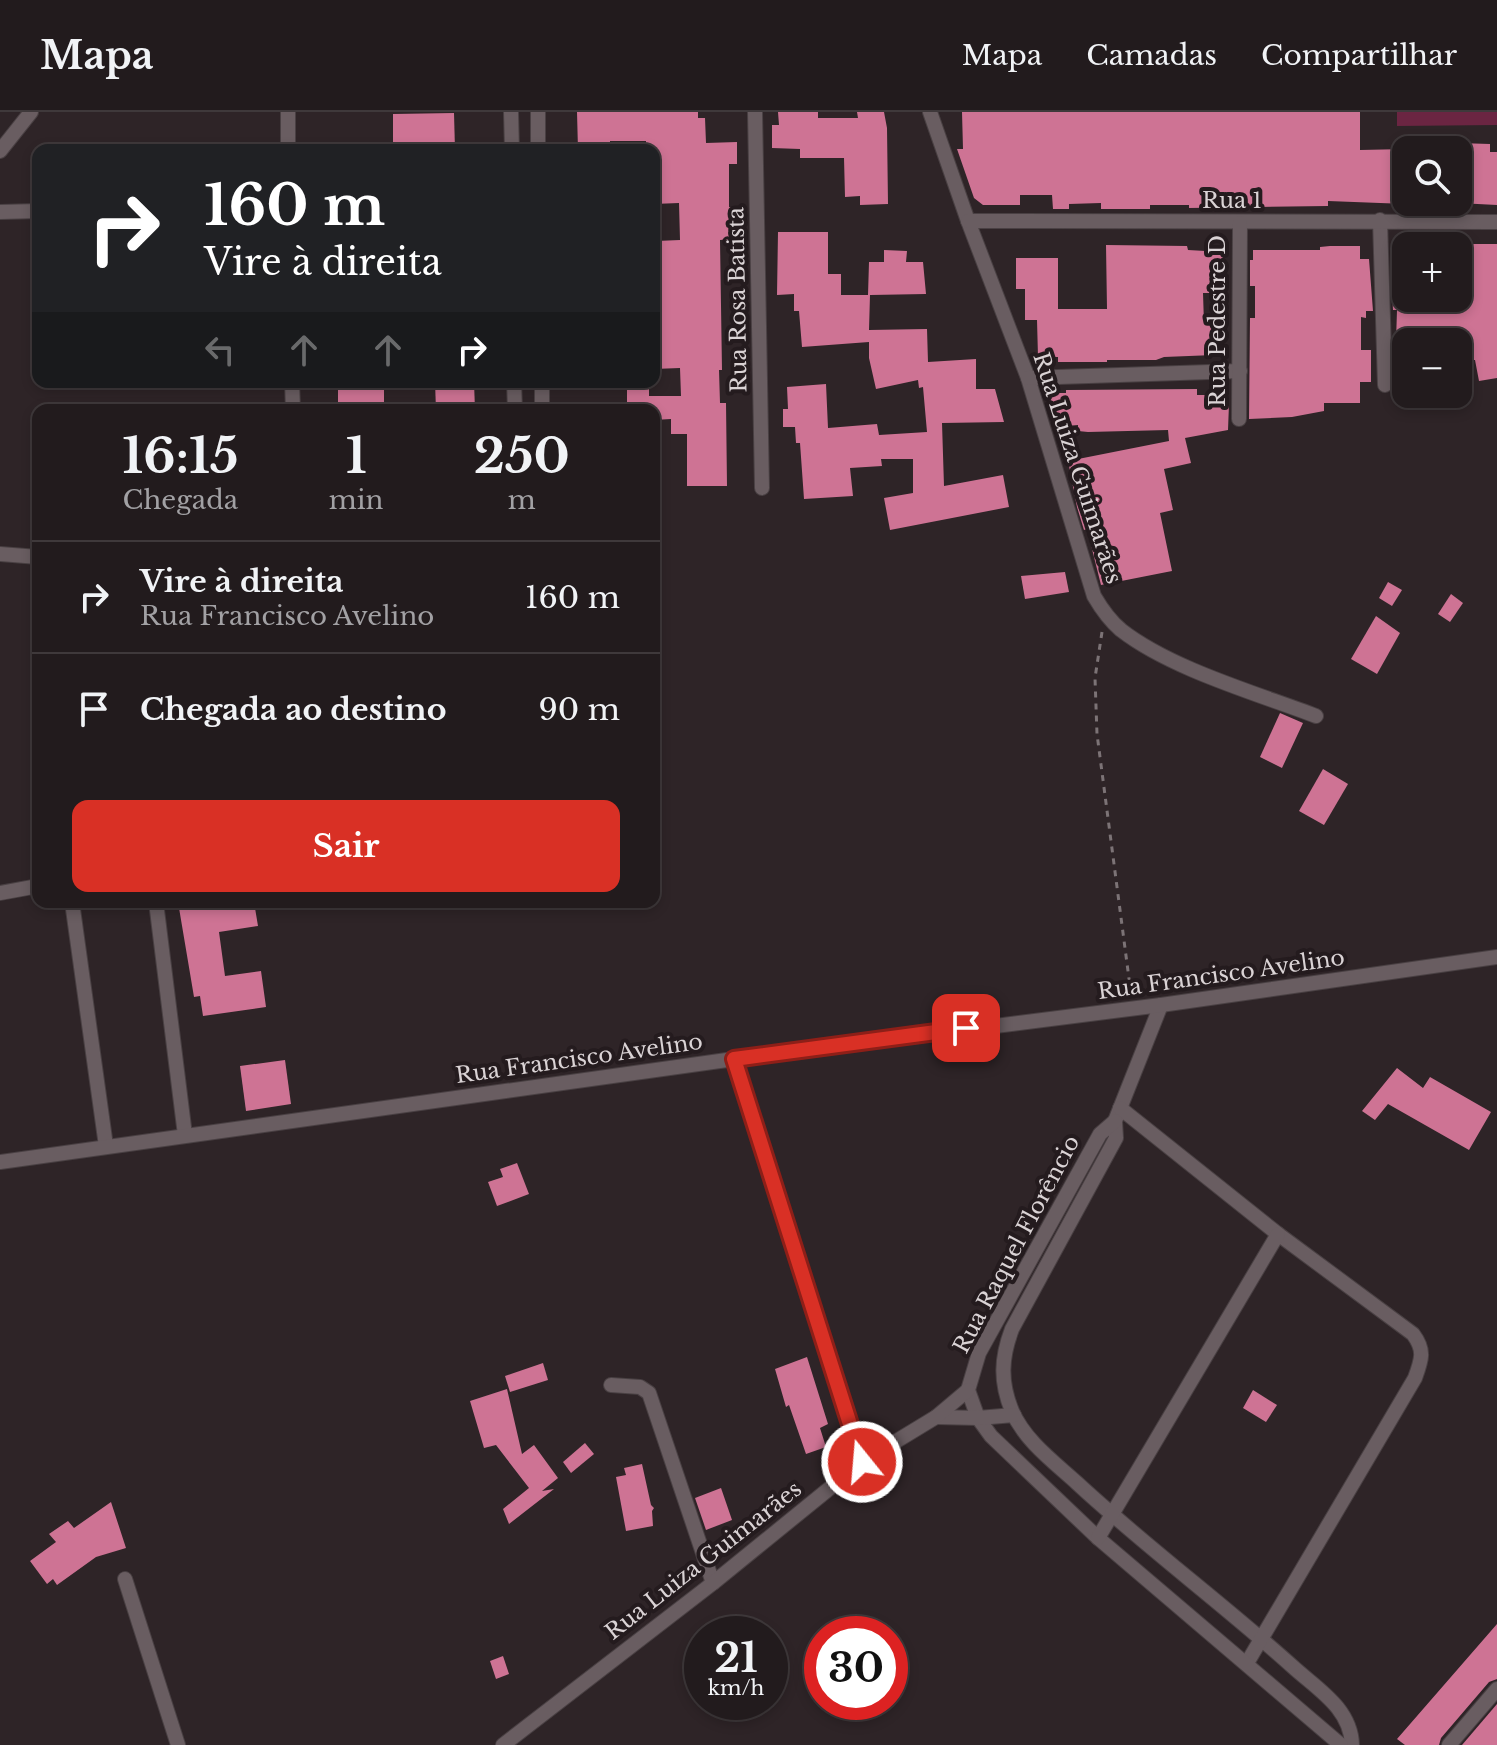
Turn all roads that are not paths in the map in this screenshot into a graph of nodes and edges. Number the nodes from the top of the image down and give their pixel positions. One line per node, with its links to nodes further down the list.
1 (31, 112): 10 (street)
2 (288, 112): 7 (street)
3 (511, 112): 8 (street)
4 (538, 112): 9 (street)
5 (755, 112): 21 (street, Rua Rosa Batista)
6 (930, 112): 14 (street, Rua Luiza Guimarães)
7 (288, 144)
8 (512, 144)
9 (538, 144)
10 (0, 151)
11 (32, 211): 12 (street)
12 (0, 212)
13 (1380, 220): 15 (street, Rua 1); 16 (street, Rua 1); 19 (street)
14 (968, 221): 16 (street, Rua 1); 18 (street, Rua Luiza Guimarães)
15 (1497, 222)
16 (1240, 223): 17 (street, Rua Pedestre D)
17 (1240, 371): 18 (street); 20 (street, Rua Pedestre D)
18 (1028, 378): 24 (street, Rua Luiza Guimarães)
19 (1385, 385)
20 (1239, 419)
21 (762, 488)
22 (0, 554): 23 (street)
23 (32, 557)
24 (1316, 716)
25 (32, 887): 26 (street)
26 (0, 893)
27 (73, 908): 34 (street)
28 (157, 908): 33 (street)
29 (1497, 957): 30 (street, Rua Francisco Avelino)
30 (1161, 1005): 31 (street, Rua Francisco Avelino); 32 (street)
31 (734, 1059): 33 (street, Rua Francisco Avelino); 42 (street)
32 (1118, 1115): 36 (street); 38 (street, Rua Raquel Florêncio); 39 (street, Rua Raquel Florêncio)
33 (185, 1135): 34 (street, Rua Francisco Avelino)
34 (106, 1146): 35 (street, Rua Francisco Avelino)
35 (0, 1162)
36 (1278, 1234): 43 (street); 47 (street)
37 (611, 1385): 46 (street)
38 (968, 1390): 40 (street, Rua Luiza Guimarães); 41 (street, Rua Raquel Florêncio)
39 (1014, 1415): 41 (street); 43 (street, Rua Raquel Florêncio)
40 (936, 1417): 41 (street); 42 (street, Rua Luiza Guimarães)
41 (978, 1418): 44 (street, Rua Raquel Florêncio)
42 (862, 1462): 46 (street, Rua Luiza Guimarães)
43 (1113, 1517): 44 (street); 47 (street, Rua Raquel Florêncio)
44 (1098, 1538): 48 (street, Rua Raquel Florêncio)
45 (125, 1579): 50 (street)
46 (713, 1583): 51 (street, Rua Luiza Guimarães)
47 (1262, 1639): 48 (street); 53 (street, Rua Raquel Florêncio)
48 (1247, 1663): 52 (street, Rua Raquel Florêncio)
49 (1497, 1689): 54 (street)
50 (178, 1745)
51 (503, 1745)
52 (1341, 1745)
53 (1352, 1745)
54 (1449, 1745)

